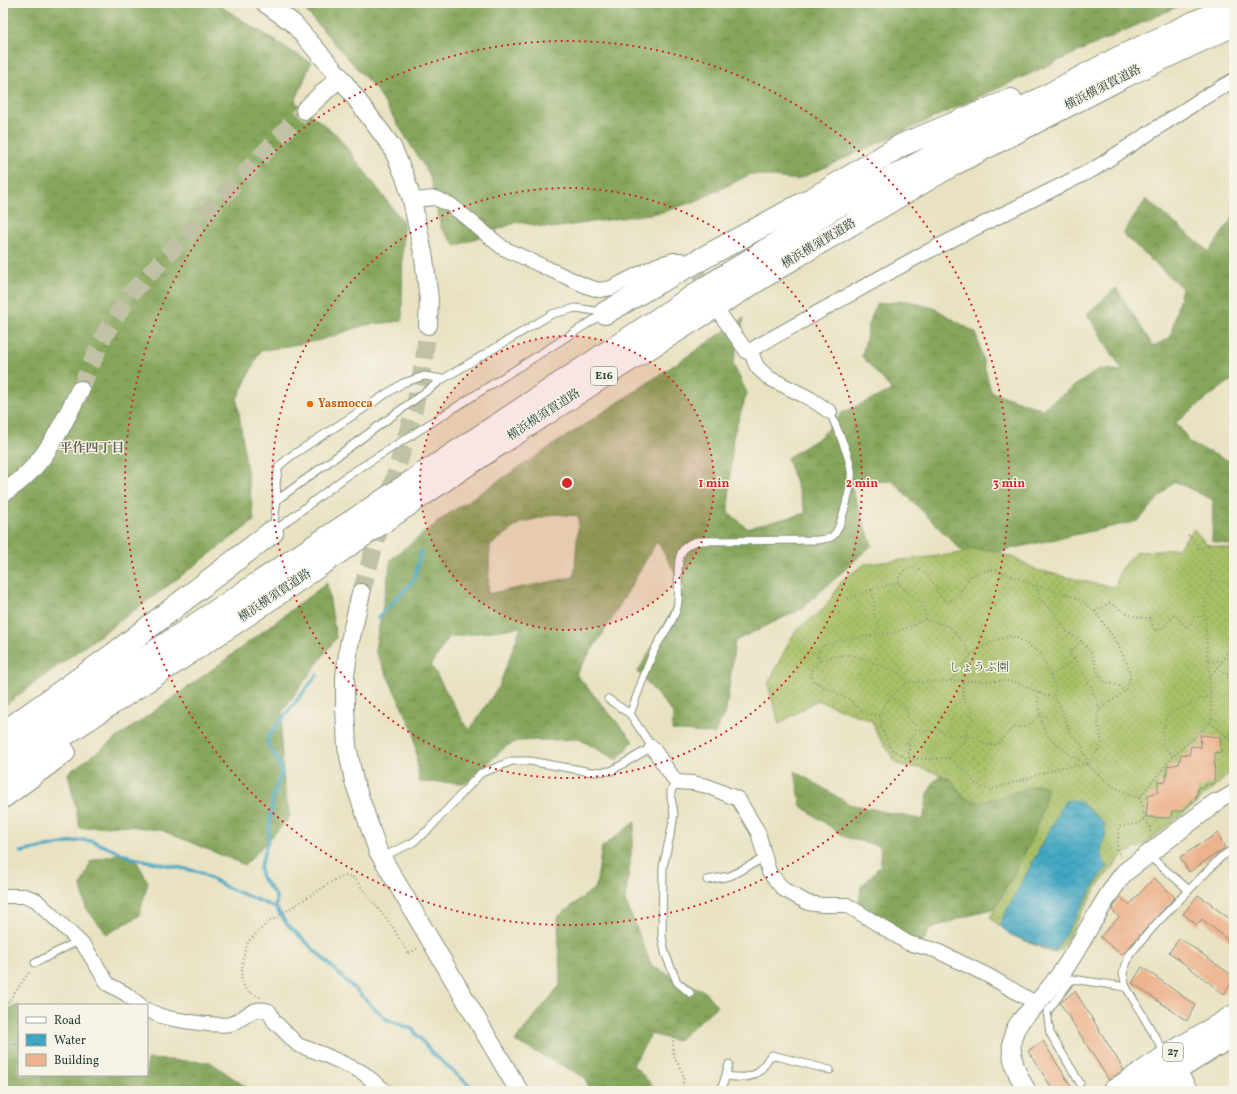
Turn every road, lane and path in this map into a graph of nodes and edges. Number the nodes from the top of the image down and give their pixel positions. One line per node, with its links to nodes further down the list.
1 (265, 3): 5 (street)
2 (1234, 5): 4 (main road, 横浜横須賀道路 / E16)
3 (1234, 24): 30 (main road, 横浜横須賀道路 / E16)
4 (1116, 59): 10 (main road); 65 (main road, 横浜横須賀道路 / E16)
5 (340, 78): 7 (street); 8 (street)
6 (1234, 80): 13 (street)
7 (305, 110)
8 (412, 200): 9 (street); 12 (street)
9 (681, 260)
10 (605, 313): 14 (lane); 19 (lane)
11 (723, 318): 13 (street)
12 (428, 325)
13 (750, 350): 16 (street)
14 (443, 379): 18 (lane); 18 (lane)
15 (80, 390): 17 (street)
16 (830, 412): 54 (lane)
17 (3, 493)
18 (278, 500): 19 (lane)
19 (272, 532): 60 (main road)
20 (1188, 535): 21 (path)
21 (1212, 579): 23 (path); 29 (path)
22 (900, 583): 24 (path); 25 (path); 31 (path)
23 (1234, 585)
24 (1037, 586): 28 (path); 33 (path)
25 (872, 590): 27 (path); 32 (path)
26 (361, 593): 80 (street)
27 (848, 599)
28 (1094, 612): 29 (path); 46 (path)
29 (1205, 616): 39 (path)
30 (244, 617): 70 (main road, 横浜横須賀道路 / E16); 73 (main road)
31 (926, 619): 32 (path); 35 (path)
32 (875, 635): 38 (path)
33 (1081, 641): 36 (path); 46 (path)
34 (1234, 643): 37 (path)
35 (971, 655): 41 (path); 43 (path)
36 (1074, 659): 41 (path); 53 (path)
37 (1221, 660): 39 (path); 40 (path)
38 (820, 661): 45 (path); 55 (path)
39 (1208, 662): 42 (path)
40 (1218, 668): 42 (path); 50 (path)
41 (1051, 676): 51 (path)
42 (1209, 677): 49 (path)
43 (950, 681): 44 (path); 45 (path)
44 (963, 681): 47 (path); 61 (path)
45 (907, 682): 48 (path)
46 (1125, 691): 53 (path)
47 (1039, 693): 51 (path); 56 (path)
48 (891, 696): 55 (path); 59 (path)
49 (1210, 696): 57 (path); 66 (path)
50 (1234, 697)
51 (1054, 698): 69 (path)
52 (608, 699): 54 (lane)
53 (1100, 709): 69 (path)
54 (630, 714): 64 (lane)
55 (880, 715): 67 (path)
56 (1040, 715): 61 (path); 69 (path)
57 (1210, 723): 62 (path); 66 (path)
58 (1234, 728): 62 (path)
59 (915, 729): 61 (path); 67 (path)
60 (3, 733)
61 (966, 736): 68 (path)
62 (1226, 738): 63 (path)
63 (1234, 743)
64 (652, 747): 71 (street); 80 (lane)
65 (3, 752)
66 (1173, 756): 74 (path)
67 (909, 758): 68 (path)
68 (948, 758): 69 (path)
69 (1088, 764): 74 (path)
70 (3, 775)
71 (676, 782): 81 (street); 90 (lane)
72 (1234, 792): 75 (street)
73 (3, 797)
74 (1139, 798): 76 (path)
75 (1215, 804): 79 (street)
76 (1144, 819): 77 (path); 82 (path)
77 (1150, 834)
78 (1234, 849): 84 (lane)
79 (1148, 855): 84 (lane); 92 (street)
80 (382, 857): 87 (street)
81 (764, 858): 83 (lane); 92 (street)
82 (1124, 862)
83 (708, 880)
84 (1189, 890): 89 (lane)
85 (3, 896): 86 (street)
86 (78, 941): 88 (lane); 91 (street)
87 (431, 941): 94 (path); 108 (street)
88 (36, 963): 95 (path)
89 (1126, 987): 100 (lane); 105 (lane)
90 (690, 993): 109 (path)
91 (139, 1004)
92 (1037, 1004): 111 (street)
93 (148, 1010): 94 (street)
94 (266, 1010): 107 (street)
95 (3, 1014)
96 (1234, 1016): 100 (main road, 27)
97 (1234, 1034): 100 (main road, 27)
98 (3, 1042): 99 (path)
99 (18, 1044)
100 (1171, 1063): 112 (main road, 27); 113 (main road, 27); 114 (street)
101 (729, 1064): 104 (lane)
102 (830, 1070): 104 (lane)
103 (40, 1076): 106 (path)
104 (726, 1076): 110 (lane)
105 (1080, 1083)
106 (48, 1091)
107 (385, 1091)
108 (519, 1091)
109 (681, 1091)
110 (721, 1091)
111 (1027, 1091)
112 (1114, 1091)
113 (1145, 1091)
114 (1189, 1091)

